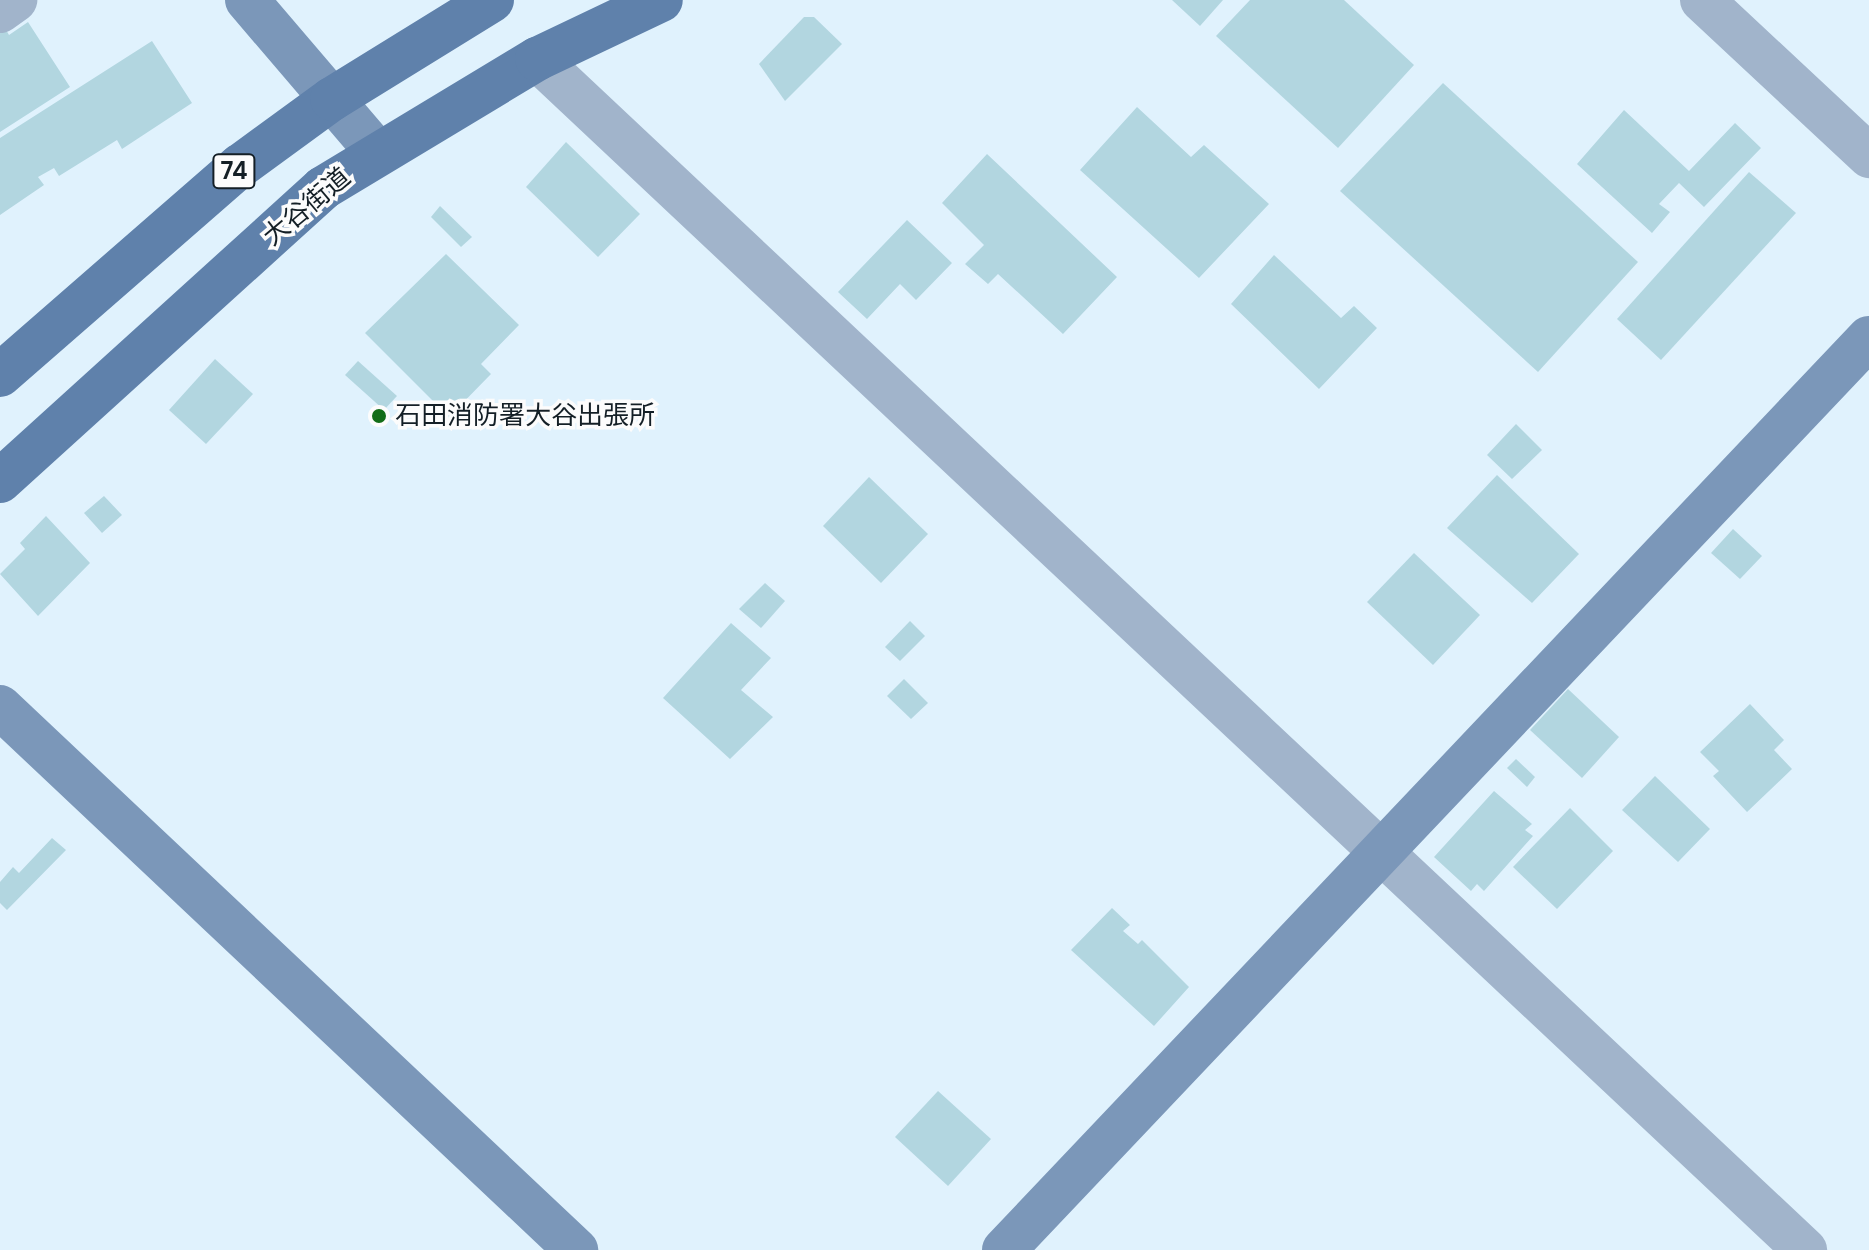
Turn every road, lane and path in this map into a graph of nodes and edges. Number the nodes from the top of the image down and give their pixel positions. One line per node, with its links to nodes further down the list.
1 (15, 0): 6 (street)
2 (247, 0): 8 (street)
3 (492, 0): 8 (main road, 74)
4 (661, 0): 7 (main road, 大谷街道)
5 (1702, 0): 10 (street)
6 (0, 11)
7 (537, 59): 9 (main road, 大谷街道); 15 (street)
8 (332, 99): 9 (street); 12 (main road, 74)
9 (377, 152): 13 (main road, 大谷街道)
10 (1869, 156)
11 (1869, 338): 15 (street)
12 (4, 366)
13 (0, 481)
14 (0, 707): 16 (street)
15 (1381, 850): 17 (street); 18 (street)
16 (576, 1250)
17 (1004, 1250)
18 (1805, 1250)

